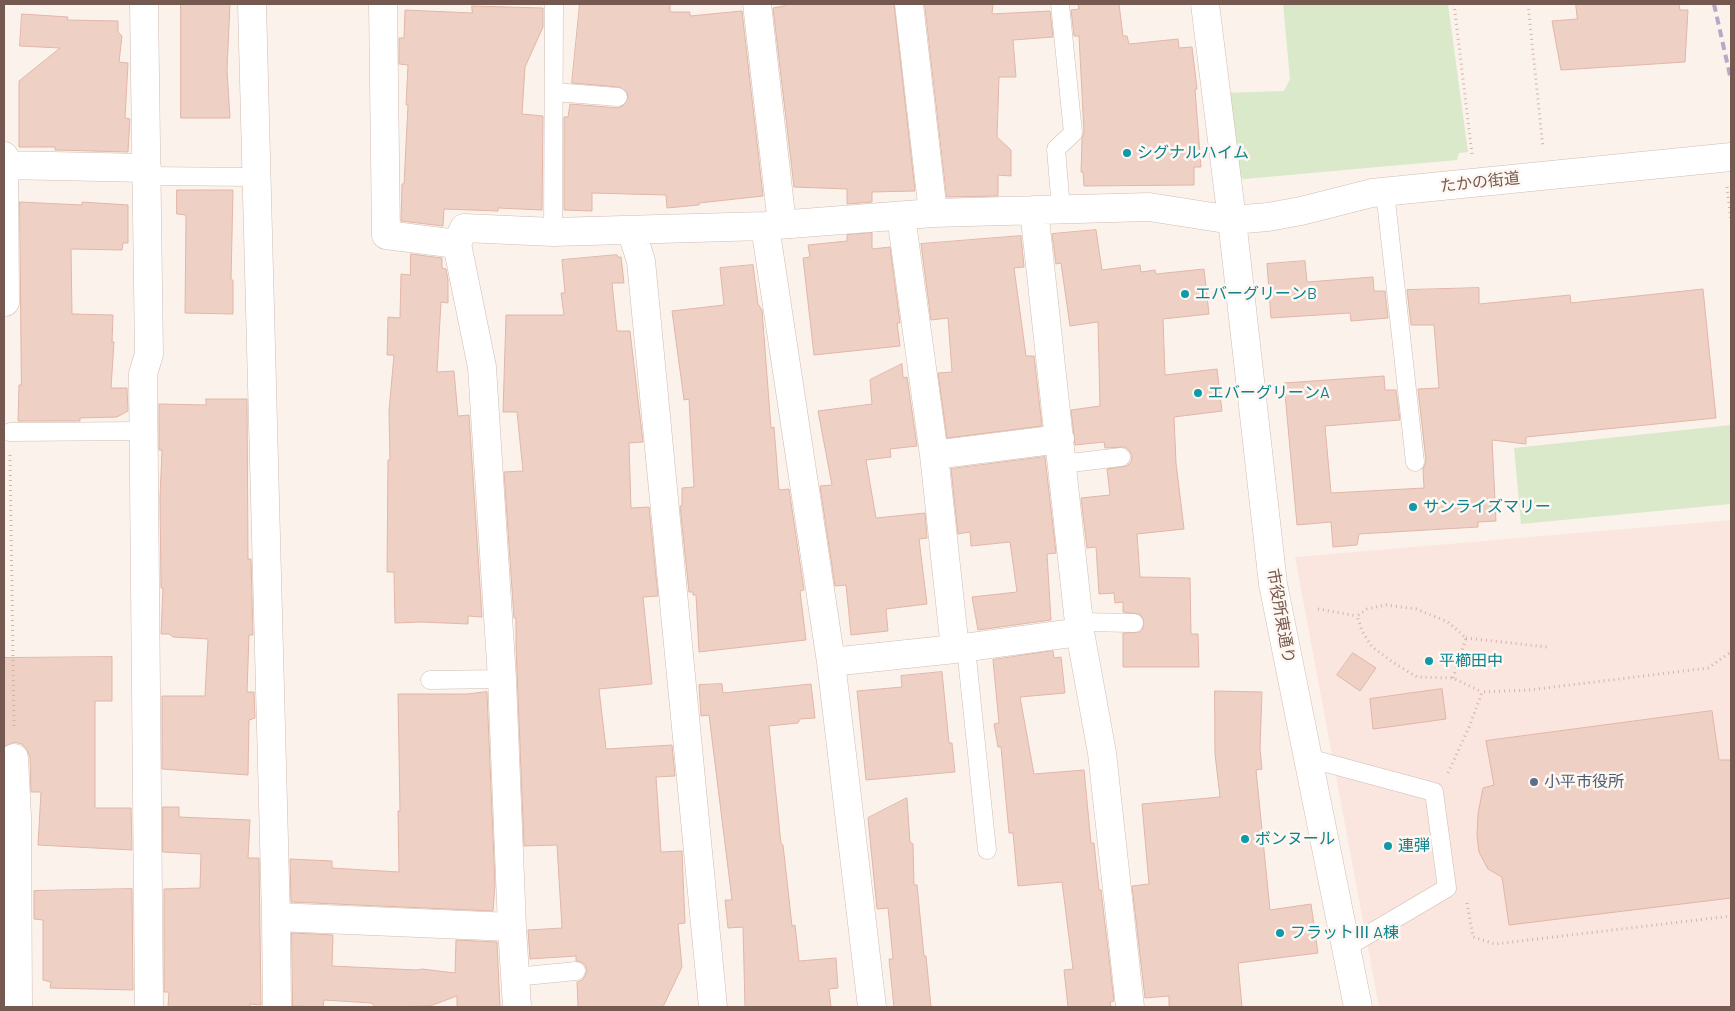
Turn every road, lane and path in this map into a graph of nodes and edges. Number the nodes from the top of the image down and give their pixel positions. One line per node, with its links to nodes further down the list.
1 (144, 4): 17 (street)
2 (252, 4): 18 (street)
3 (383, 4): 28 (street)
4 (554, 4): 11 (lane)
5 (757, 4): 25 (street)
6 (909, 4): 22 (street)
7 (1060, 4): 20 (lane)
8 (1205, 4): 24 (street, 市役所東通り)
9 (1454, 4): 16 (path)
10 (1528, 4): 13 (path)
11 (554, 92): 12 (lane); 27 (lane)
12 (618, 97)
13 (1544, 156)
14 (1731, 157): 19 (street, たかの街道)
15 (4, 160): 17 (street); 29 (street)
16 (1473, 162)
17 (147, 172): 18 (lane); 30 (street)
18 (256, 177): 56 (street)
19 (1385, 192): 24 (street, たかの街道); 35 (lane)
20 (1061, 209): 21 (street, たかの街道); 24 (street, たかの街道)
21 (1034, 210): 22 (street, たかの街道); 32 (street)
22 (933, 214): 23 (street, たかの街道)
23 (901, 216): 25 (street, たかの街道); 33 (street)
24 (1232, 220): 50 (street, 市役所東通り)
25 (773, 225): 26 (street, たかの街道); 44 (street)
26 (631, 230): 27 (street, たかの街道); 66 (street)
27 (553, 232): 28 (street, たかの街道)
28 (457, 244): 47 (street)
29 (4, 302)
30 (144, 431): 31 (lane); 63 (street)
31 (10, 432): 49 (path)
32 (1061, 451): 33 (street); 34 (lane); 39 (street)
33 (934, 455): 42 (street)
34 (1121, 458)
35 (1415, 462)
36 (1318, 609): 37 (path)
37 (1357, 616): 40 (path); 45 (path)
38 (1134, 623): 39 (lane)
39 (1080, 627): 42 (street); 68 (street)
40 (1466, 638): 41 (path); 45 (path)
41 (1547, 646)
42 (961, 648): 44 (street); 53 (lane)
43 (1731, 652): 48 (path)
44 (831, 662): 67 (street)
45 (1453, 678): 48 (path)
46 (430, 680): 47 (lane)
47 (502, 680): 57 (street)
48 (1482, 692): 51 (path)
49 (14, 758): 52 (street)
50 (1308, 758): 59 (street, 市役所東通り); 59 (lane)
51 (1447, 776)
52 (10, 816): 58 (street)
53 (987, 850)
54 (1466, 897): 55 (path)
55 (1731, 916)
56 (276, 918): 57 (street); 64 (street)
57 (512, 927): 61 (street)
58 (11, 943): 62 (street)
59 (1347, 947): 69 (street, 市役所東通り)
60 (576, 971): 61 (lane)
61 (515, 977): 65 (street)
62 (18, 1007)
63 (149, 1007)
64 (277, 1007)
65 (517, 1007)
66 (713, 1007)
67 (872, 1007)
68 (1130, 1007)
69 (1358, 1007)

